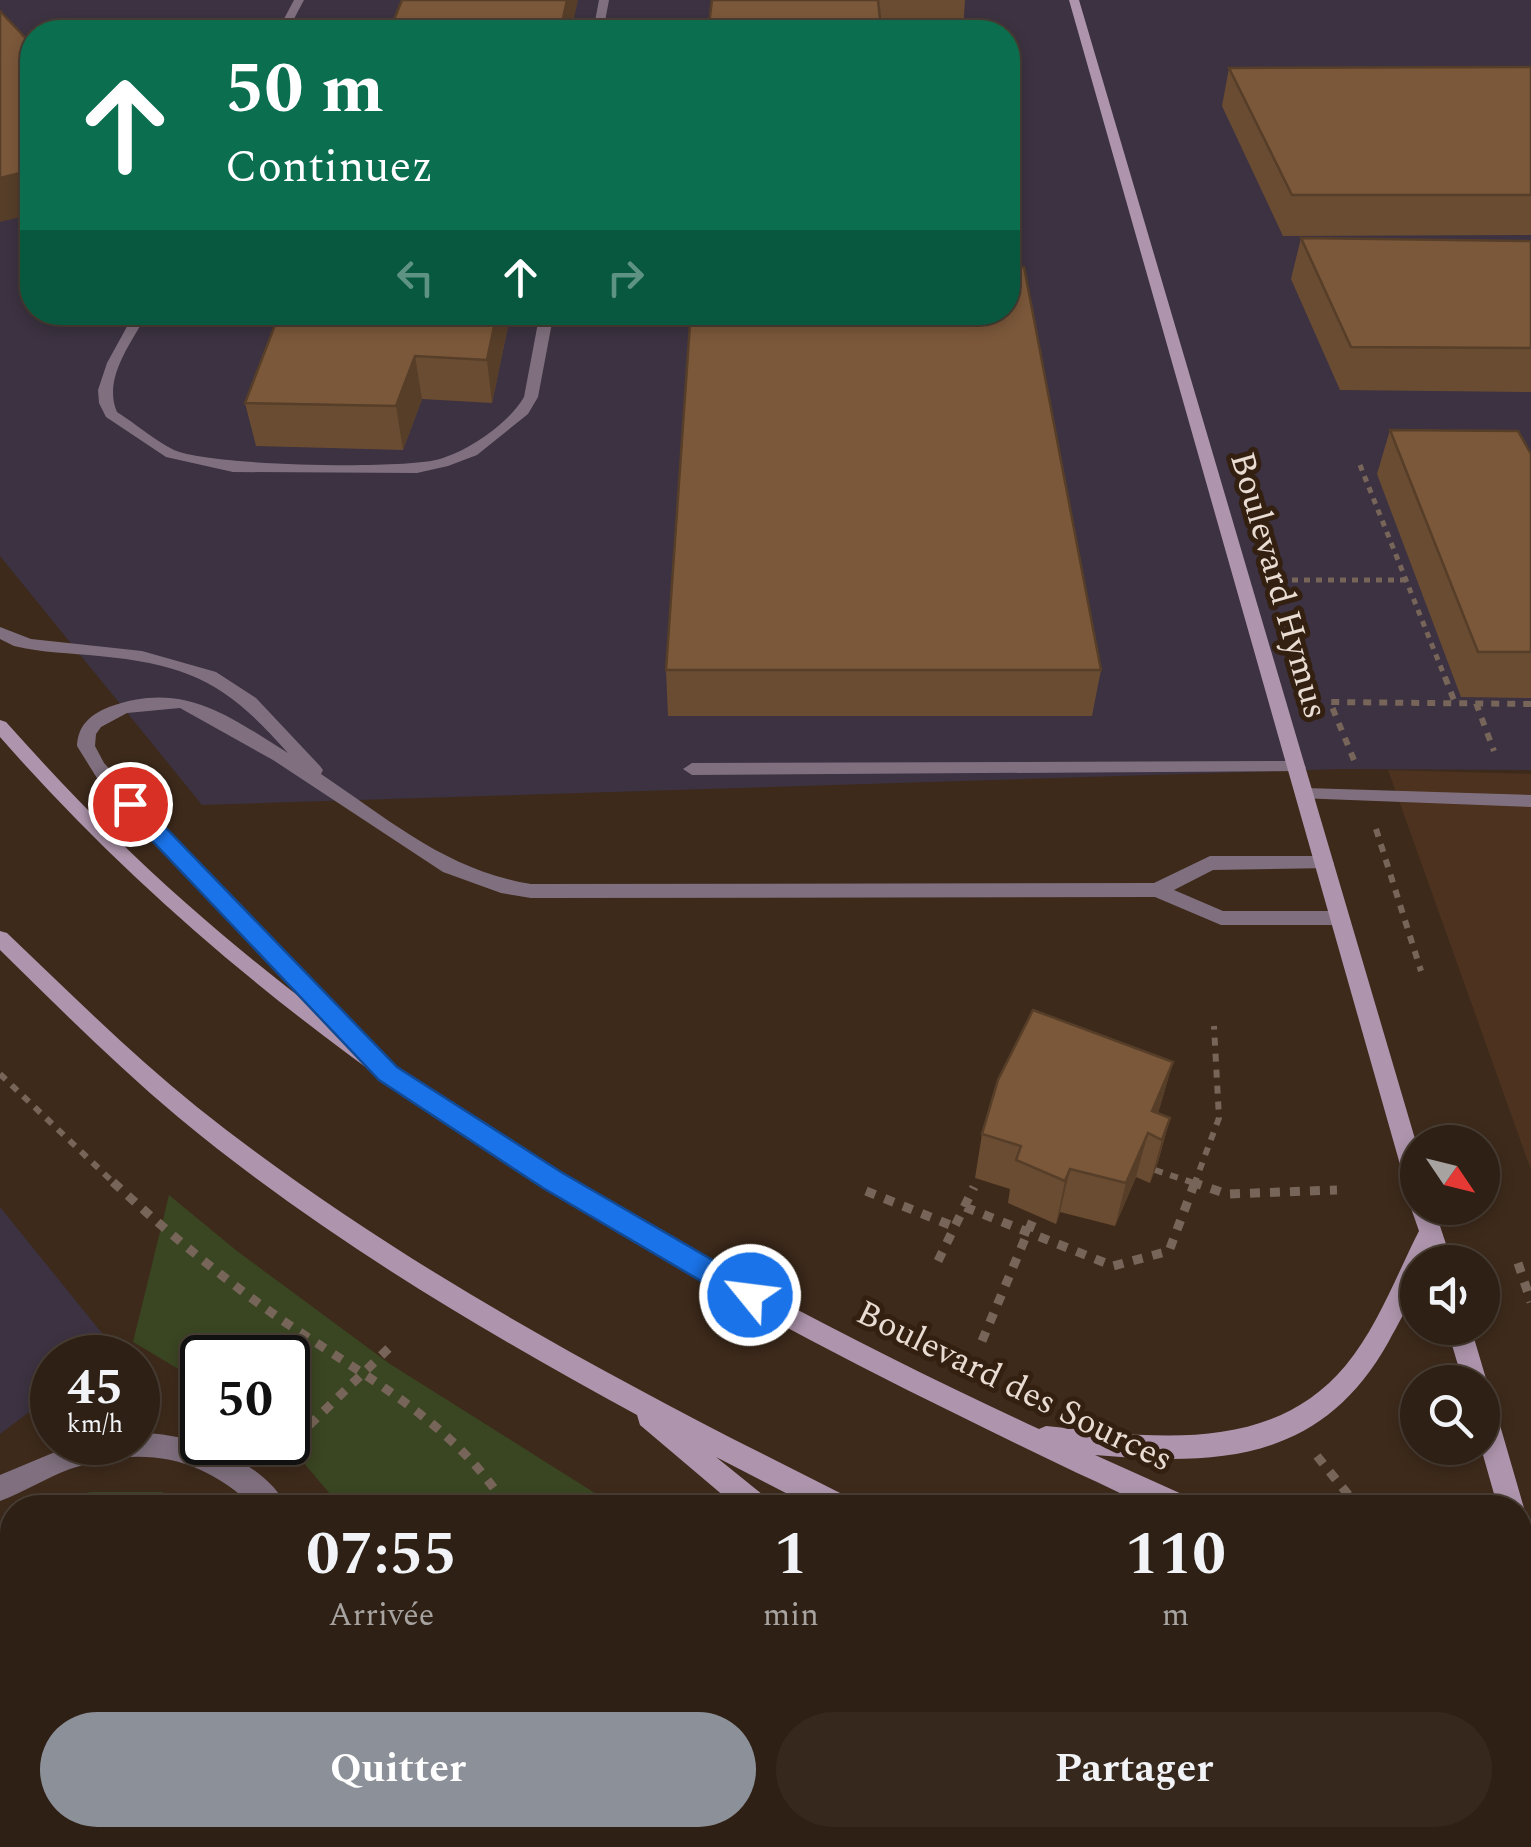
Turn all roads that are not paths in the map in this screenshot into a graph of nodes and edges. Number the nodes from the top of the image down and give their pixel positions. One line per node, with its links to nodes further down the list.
1 (1074, 0): 6 (main road, Boulevard Hymus)
2 (135, 325): 3 (street)
3 (545, 325)
4 (0, 632): 8 (street)
5 (0, 726): 15 (main road, Boulevard des Sources)
6 (1296, 767): 7 (street); 9 (main road, Boulevard Hymus)
7 (692, 769)
8 (332, 790): 12 (street); 15 (street)
9 (1305, 794): 10 (street); 11 (main road, Boulevard Hymus)
10 (1531, 802)
11 (1324, 863): 12 (street); 13 (main road, Boulevard Hymus)
12 (1157, 890): 13 (street)
13 (1338, 918): 16 (main road, Boulevard Hymus)
14 (0, 938): 18 (main road)
15 (388, 1074): 19 (main road, Boulevard des Sources)
16 (1400, 1129)
17 (1424, 1225): 19 (main road)
18 (616, 1390): 23 (main road); 24 (main road)
19 (1032, 1437): 25 (main road, Boulevard des Sources)
20 (1499, 1465): 26 (main road)
21 (0, 1490): 22 (street)
22 (263, 1495)
23 (744, 1495)
24 (819, 1495)
25 (1156, 1495)
26 (1507, 1495)

